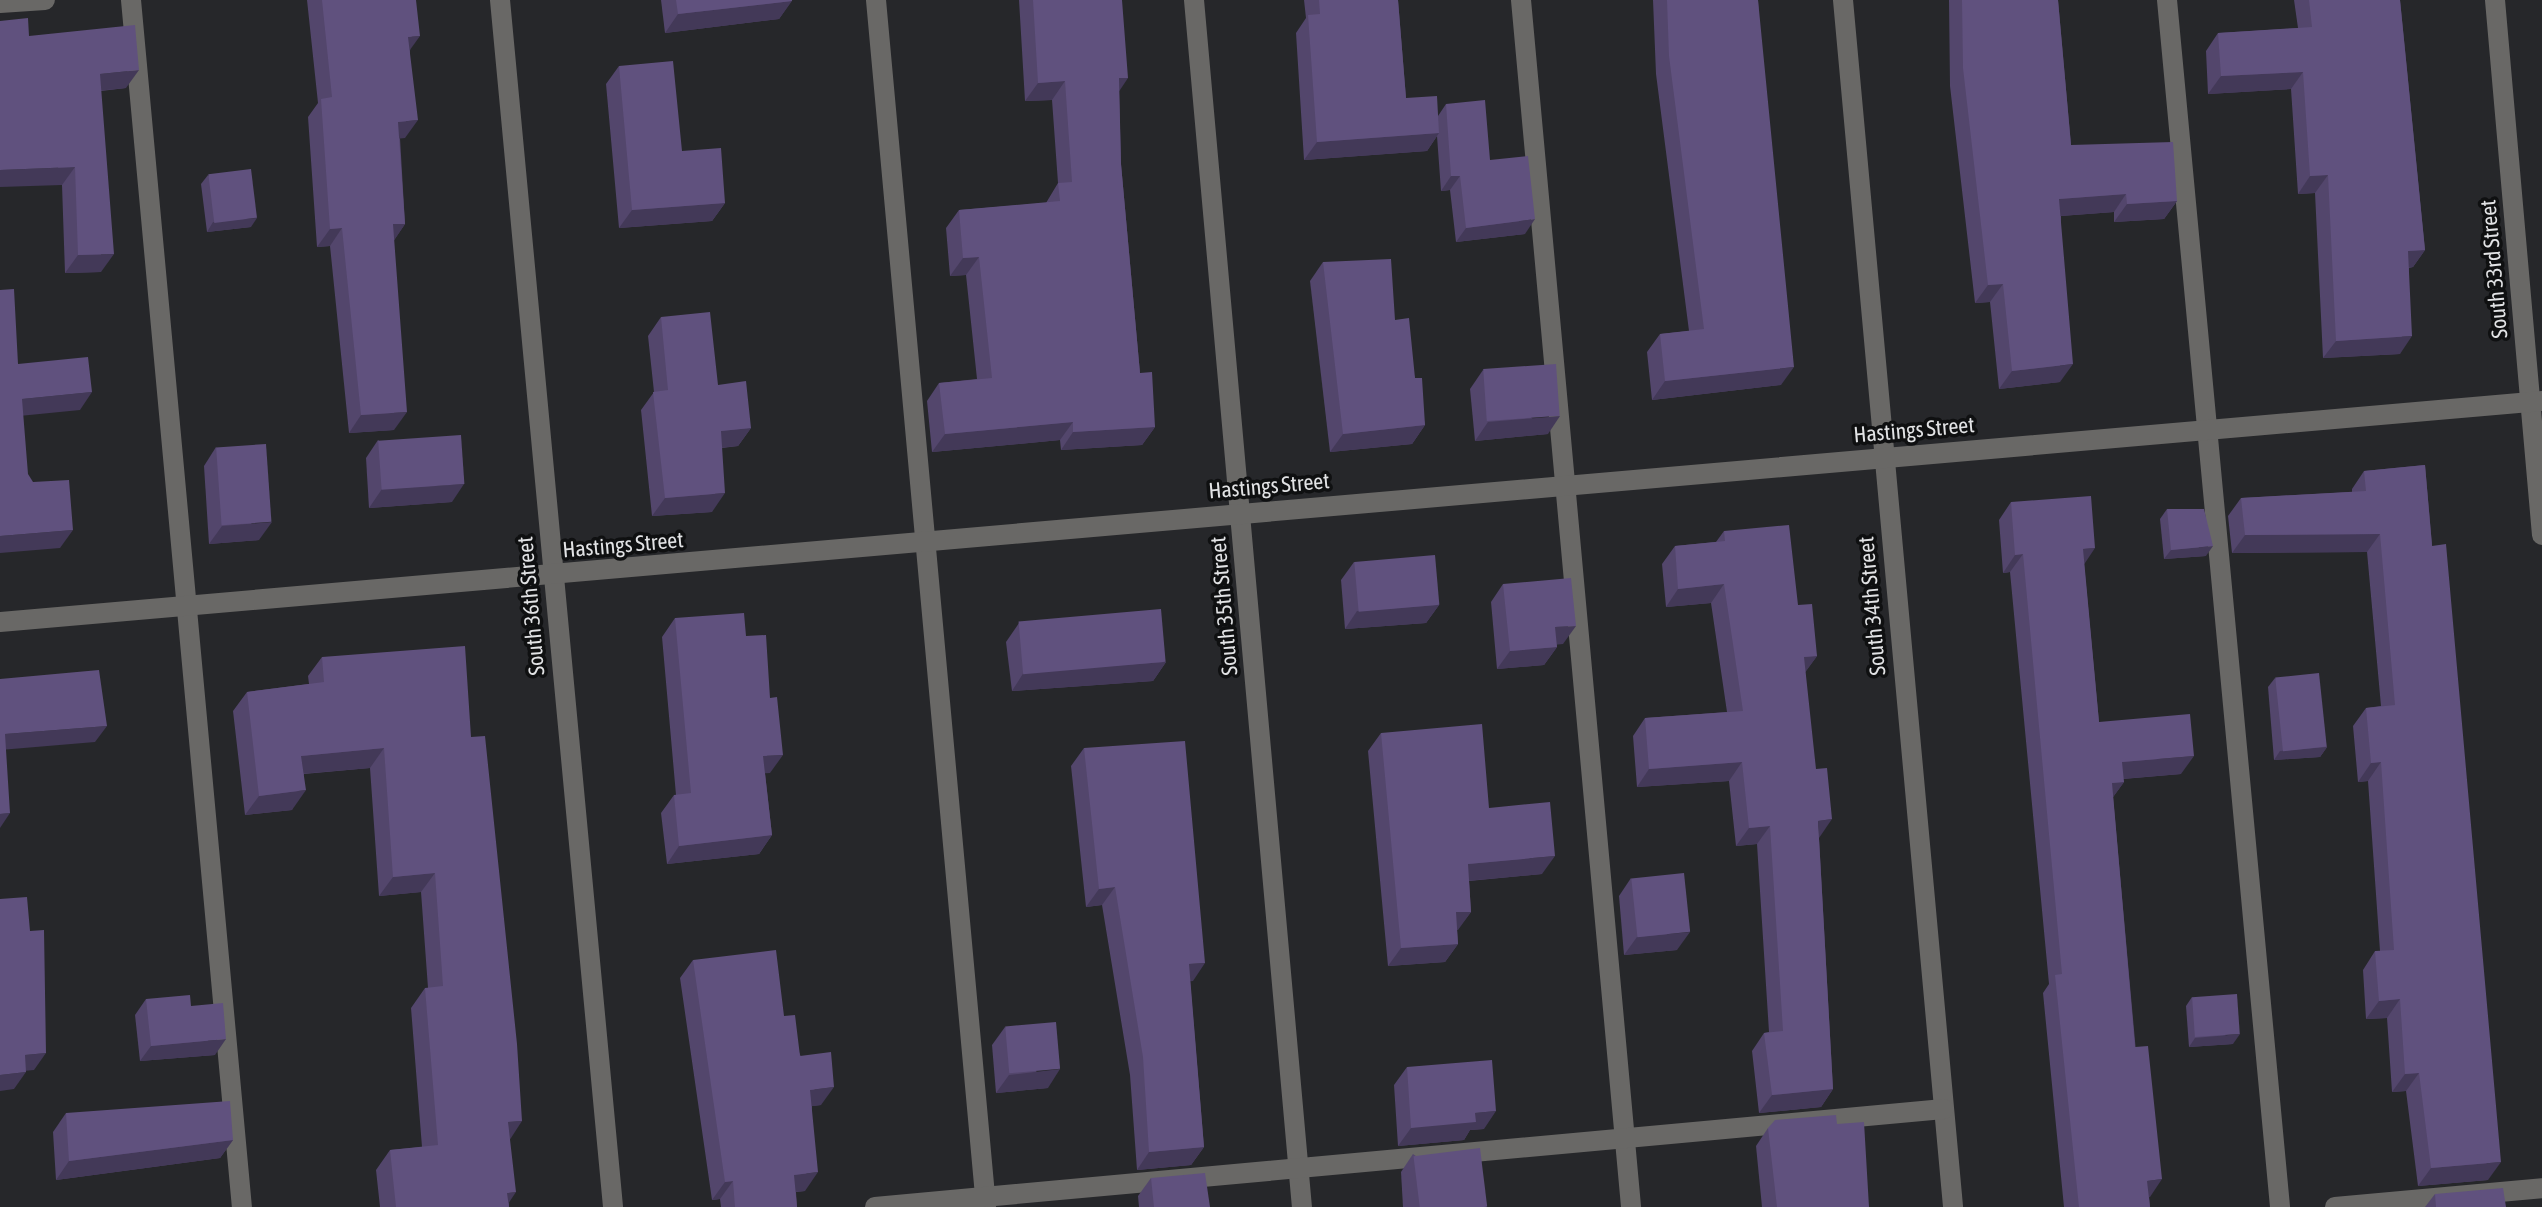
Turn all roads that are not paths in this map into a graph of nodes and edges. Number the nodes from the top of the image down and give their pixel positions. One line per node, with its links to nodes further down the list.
1 (45, 0): 10 (street)
2 (131, 0): 19 (street)
3 (500, 0): 18 (street, South 36th Street)
4 (876, 0): 17 (street)
5 (1194, 0): 15 (street, South 35th Street)
6 (1521, 0): 14 (street)
7 (1843, 0): 13 (street, South 34th Street)
8 (2167, 0): 12 (street)
9 (2495, 0): 11 (street, South 33rd Street)
10 (0, 3)
11 (2536, 401): 12 (street, Hastings Street); 16 (street, South 33rd Street)
12 (2207, 428): 13 (street, Hastings Street); 32 (street)
13 (1881, 457): 14 (street, Hastings Street); 21 (street, South 34th Street)
14 (1560, 484): 15 (street, Hastings Street); 22 (street)
15 (1240, 513): 17 (street, Hastings Street); 23 (street, South 35th Street)
16 (2542, 535)
17 (925, 541): 18 (street, Hastings Street); 25 (street)
18 (551, 576): 19 (street, Hastings Street); 27 (street, South 36th Street)
19 (186, 607): 20 (street, Hastings Street); 26 (street)
20 (0, 622)
21 (1944, 1109): 22 (street); 31 (street, South 34th Street)
22 (1625, 1138): 23 (street); 30 (street)
23 (1298, 1167): 25 (street); 29 (street, South 35th Street)
24 (2542, 1188): 33 (street)
25 (985, 1202): 28 (street)
26 (242, 1207)
27 (613, 1207)
28 (875, 1207)
29 (1302, 1207)
30 (1631, 1207)
31 (1953, 1207)
32 (2280, 1207)
33 (2335, 1207)

